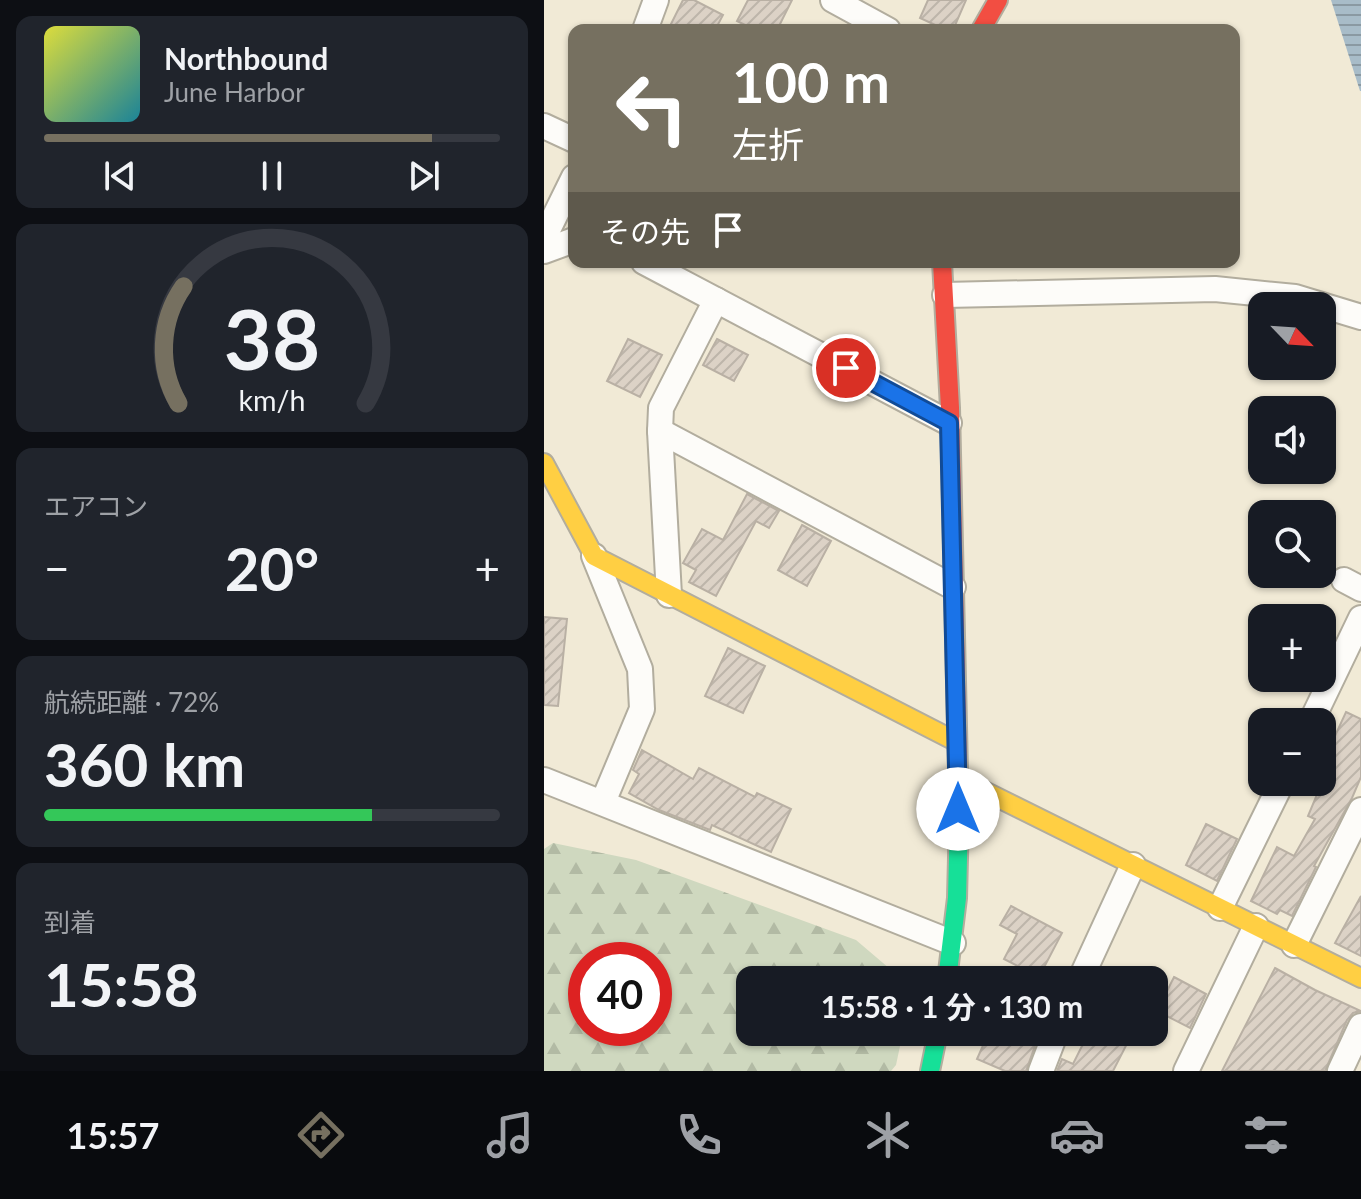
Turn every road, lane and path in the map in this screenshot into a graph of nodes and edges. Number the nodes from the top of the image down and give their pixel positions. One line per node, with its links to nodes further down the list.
1 (656, 0): 4 (street)
2 (833, 0): 5 (street)
3 (998, 0): 6 (street)
4 (647, 24)
5 (877, 24)
6 (984, 24)
7 (544, 126): 8 (street)
8 (568, 137)
9 (568, 189): 10 (street)
10 (544, 238)
11 (568, 242): 12 (street)
12 (544, 251)
13 (655, 268): 16 (street)
14 (943, 268): 15 (street)
15 (945, 295): 17 (street); 18 (street)
16 (716, 300): 18 (street); 19 (street)
17 (1361, 317)
18 (949, 423): 22 (street)
19 (660, 431): 22 (street); 23 (street)
20 (544, 463): 21 (street)
21 (594, 556): 23 (street); 30 (street)
22 (953, 587): 26 (street)
23 (669, 595): 26 (street)
24 (1361, 618): 25 (street)
25 (1318, 708)
26 (957, 742): 27 (street)
27 (958, 778): 32 (street); 35 (street)
28 (544, 780): 30 (street)
29 (1275, 796): 33 (street)
30 (603, 802): 35 (street)
31 (1361, 810): 36 (street)
32 (1133, 865): 33 (street); 38 (street)
33 (1220, 908): 34 (street)
34 (1256, 926): 36 (street); 45 (street)
35 (953, 943): 37 (street)
36 (1294, 945): 39 (street)
37 (949, 966)
38 (1086, 966)
39 (1361, 978)
40 (1361, 1026): 46 (street)
41 (935, 1046): 43 (street)
42 (1051, 1046): 44 (street)
43 (930, 1071)
44 (1041, 1071)
45 (1186, 1071)
46 (1340, 1071)

